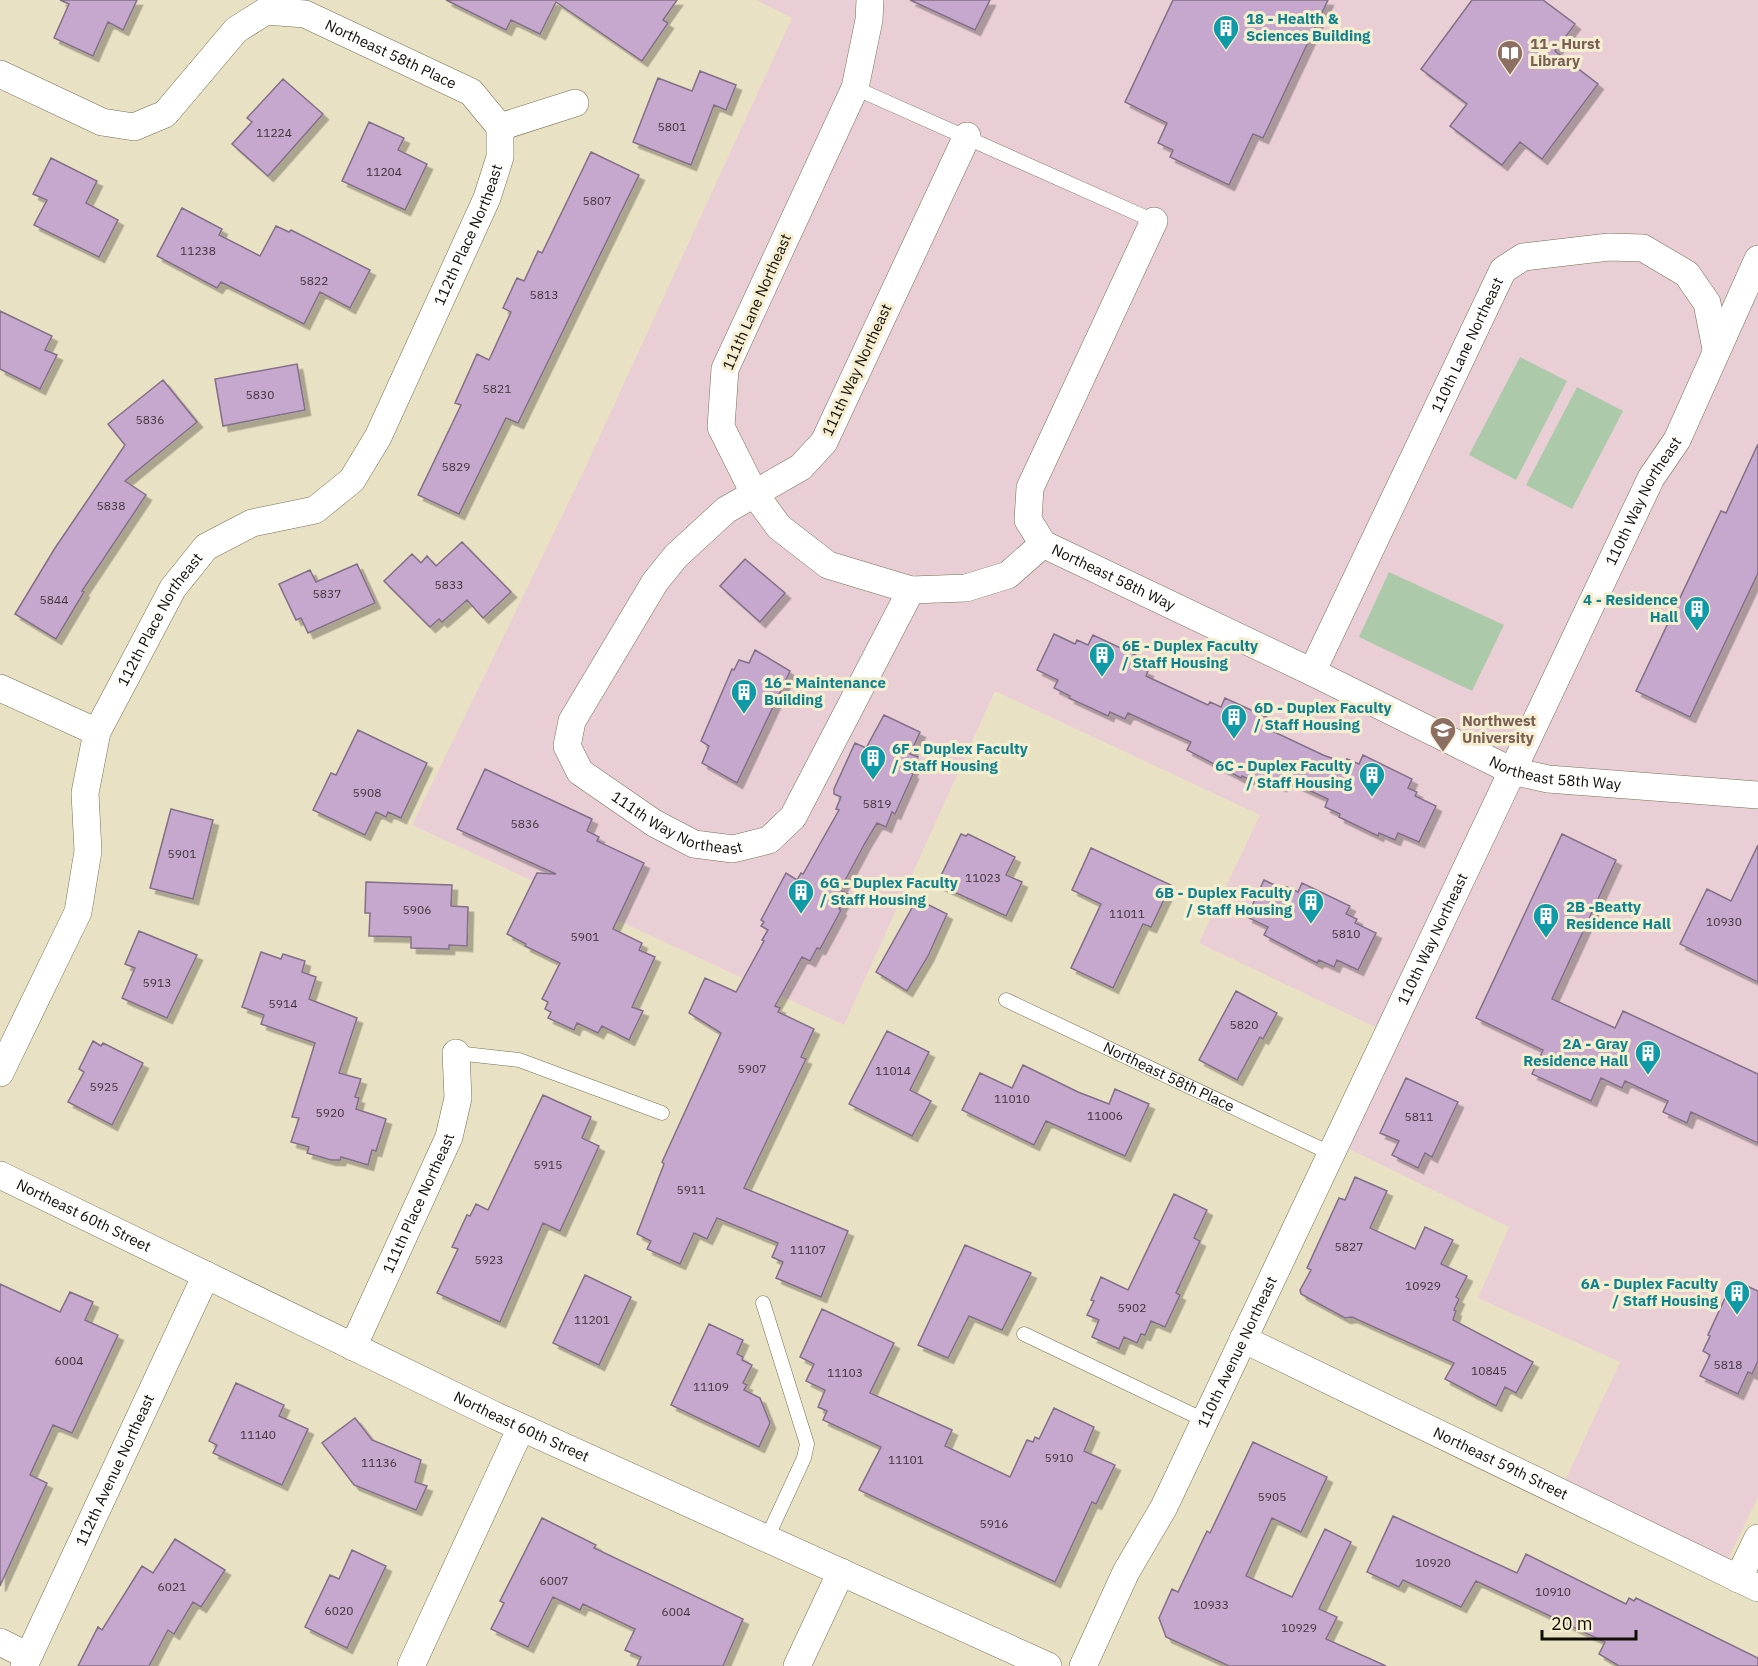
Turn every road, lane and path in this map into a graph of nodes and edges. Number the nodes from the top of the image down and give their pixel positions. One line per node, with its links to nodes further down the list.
1 (870, 0): 3 (street, 111th Lane Northeast)
2 (0, 74): 5 (street, Northeast 58th Place)
3 (855, 88): 6 (lane); 10 (street, 111th Lane Northeast)
4 (575, 103): 5 (street)
5 (500, 127): 15 (street, 112th Place Northeast)
6 (967, 136): 7 (lane); 10 (street, 111th Way Northeast)
7 (1154, 221): 11 (street)
8 (1758, 259): 9 (street, 110th Way Northeast)
9 (1716, 349): 13 (street, 110th Lane Northeast); 16 (street, 110th Way Northeast)
10 (754, 493): 12 (street, 111th Lane Northeast); 12 (street, 111th Way Northeast)
11 (1043, 544): 12 (street); 13 (street, Northeast 58th Way)
12 (911, 590)
13 (1312, 672): 16 (street, Northeast 58th Way)
14 (0, 688): 15 (street)
15 (97, 732): 21 (street, 112th Place Northeast)
16 (1512, 771): 17 (street, Northeast 58th Way); 19 (street, 110th Way Northeast)
17 (1758, 795)
18 (1006, 1000): 23 (lane, Northeast 58th Place)
19 (1389, 1037): 23 (street, 110th Avenue Northeast)
20 (456, 1053): 22 (lane); 29 (street, 111th Place Northeast)
21 (0, 1073)
22 (662, 1113)
23 (1332, 1154): 28 (street, 110th Avenue Northeast)
24 (0, 1175): 25 (street, Northeast 60th Street)
25 (206, 1275): 29 (street, Northeast 60th Street); 37 (street, 112th Avenue Northeast)
26 (763, 1303): 32 (lane)
27 (1024, 1334): 30 (lane)
28 (1243, 1339): 30 (street, 110th Avenue Northeast); 35 (street, Northeast 59th Street)
29 (353, 1347): 31 (street, Northeast 60th Street)
30 (1204, 1420): 41 (street, 110th Avenue Northeast)
31 (521, 1428): 32 (street, Northeast 60th Street); 38 (street)
32 (767, 1538): 34 (street, Northeast 60th Street)
33 (1758, 1538): 35 (street)
34 (841, 1572): 39 (street); 40 (street, Northeast 60th Street)
35 (1748, 1583)
36 (0, 1642): 37 (street)
37 (26, 1661)
38 (411, 1666)
39 (797, 1666)
40 (1048, 1666)
41 (1083, 1666)

